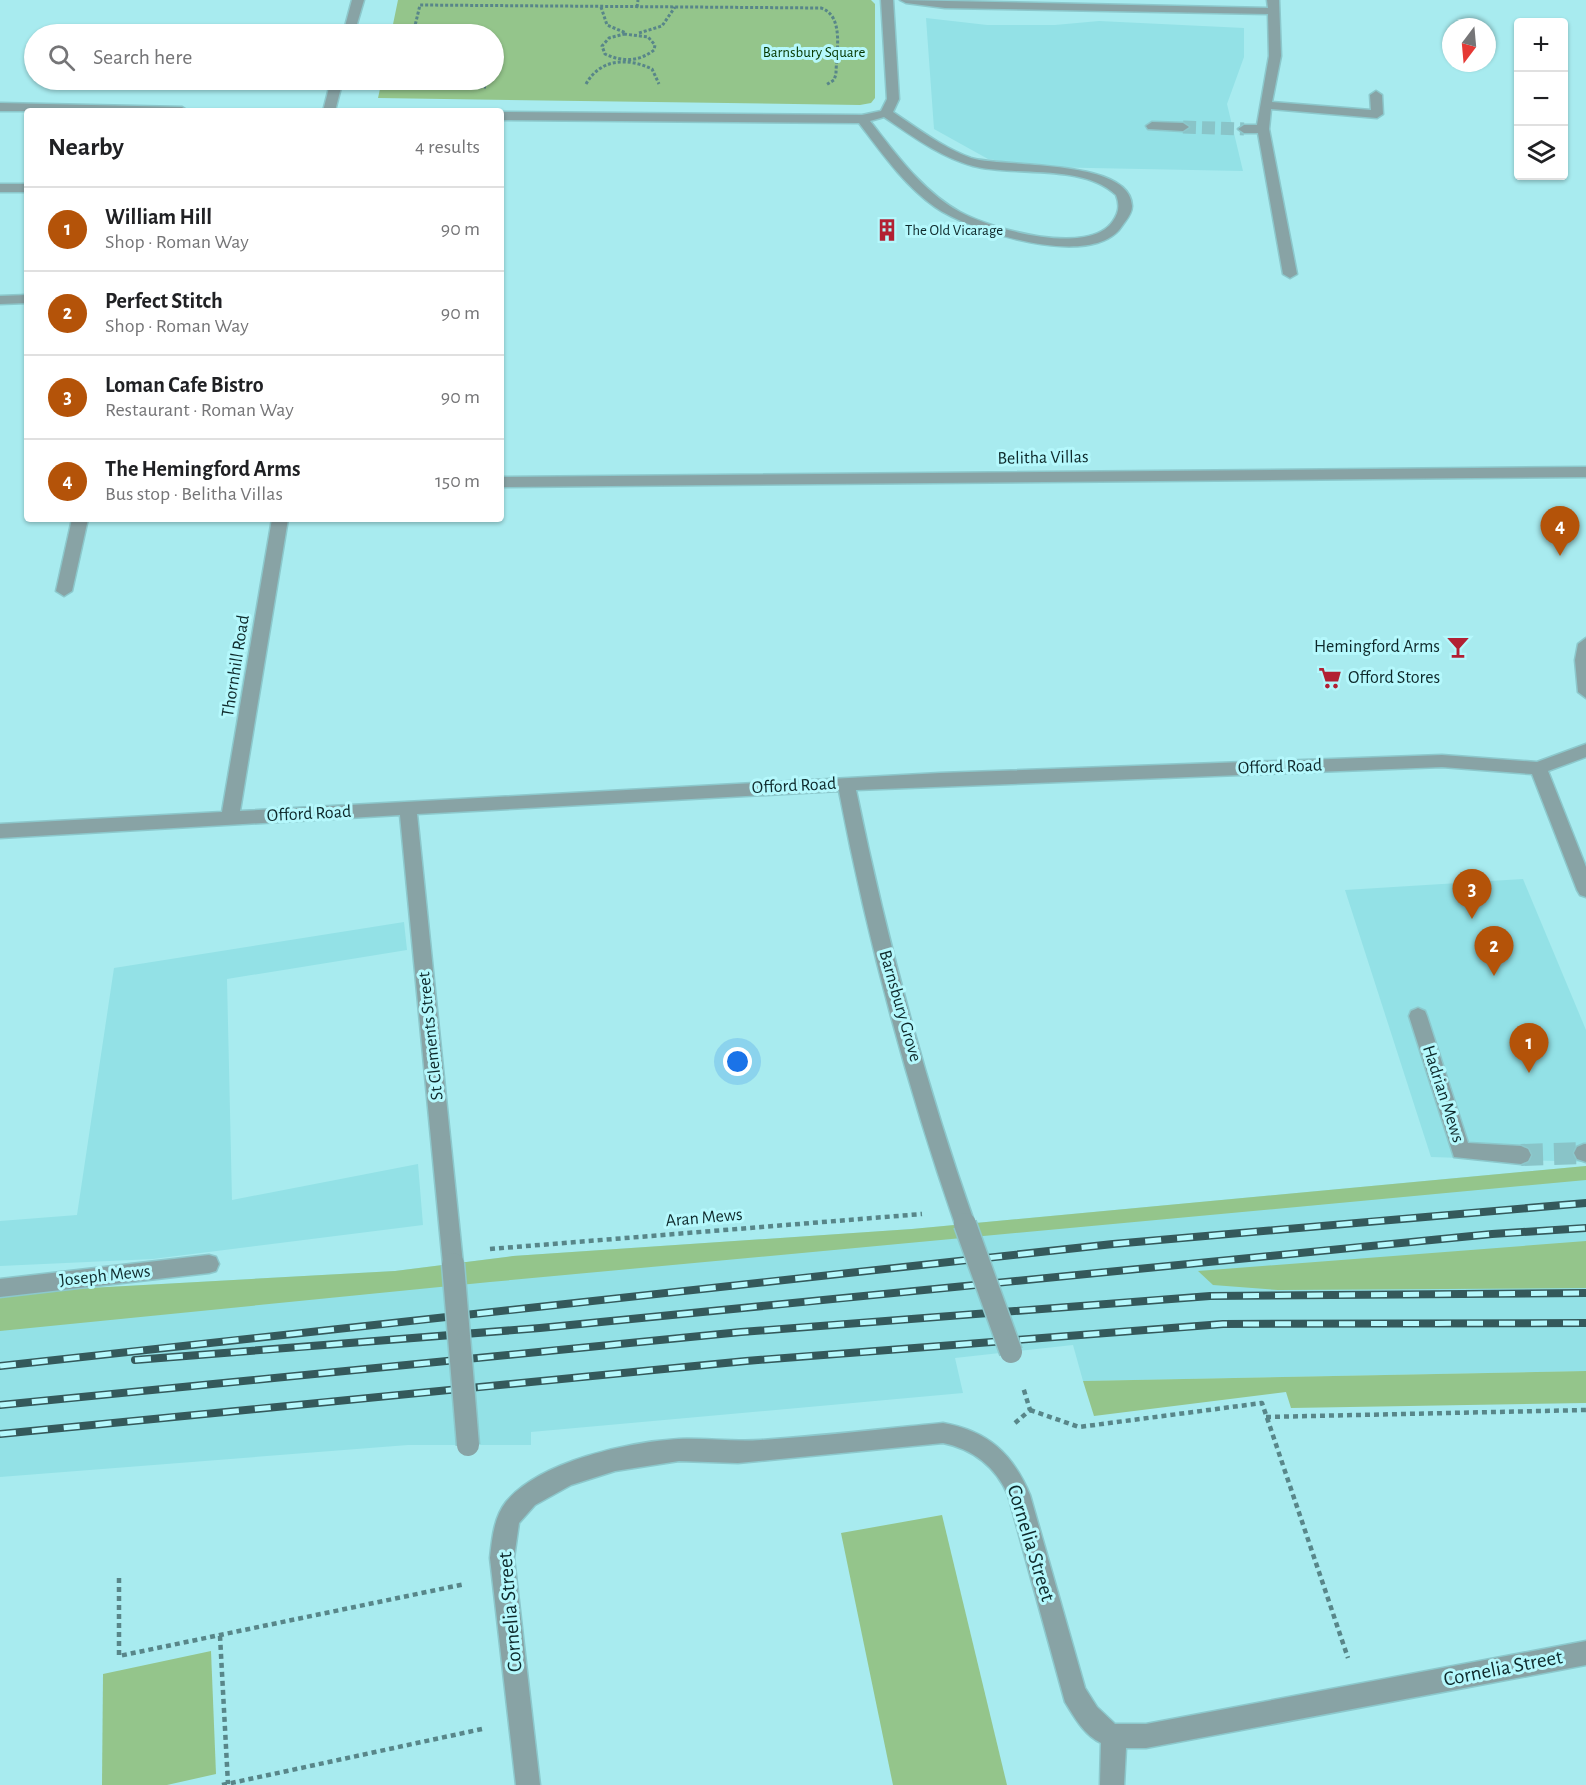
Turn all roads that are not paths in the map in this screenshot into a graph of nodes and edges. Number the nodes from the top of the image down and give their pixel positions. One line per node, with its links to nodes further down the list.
1 (358, 0): 7 (street)
2 (887, 0): 14 (street)
3 (909, 0): 6 (street)
4 (1057, 0): 6 (street)
5 (1273, 5): 6 (street); 10 (street)
6 (1040, 6)
7 (351, 24)
8 (334, 90): 13 (street)
9 (1376, 95): 10 (street)
10 (1264, 105): 20 (street)
11 (0, 108): 12 (street)
12 (24, 108)
13 (330, 108)
14 (886, 113): 16 (street); 16 (street)
15 (504, 116): 16 (street)
16 (862, 119)
17 (1152, 126): 18 (street)
18 (1184, 127)
19 (1244, 129): 20 (street)
20 (1263, 129): 23 (street)
21 (0, 188): 22 (street)
22 (24, 188)
23 (1290, 274)
24 (24, 299): 25 (street)
25 (0, 300)
26 (1586, 472): 27 (street, Belitha Villas)
27 (504, 482)
28 (79, 522): 30 (street)
29 (279, 522): 37 (street, Thornhill Road)
30 (64, 591)
31 (1586, 644): 32 (street)
32 (1586, 692)
33 (1586, 750): 34 (street, Offord Road)
34 (1538, 768): 35 (street, Offord Road); 39 (street)
35 (846, 784): 36 (street, Offord Road); 44 (street, Barnsbury Grove, bridge)
36 (408, 808): 37 (street, Offord Road); 45 (street, St Clements Street, bridge)
37 (230, 818): 38 (street, Offord Road)
38 (0, 831)
39 (1586, 890)
40 (1418, 1016): 41 (street, Hadrian Mews)
41 (1521, 1155)
42 (209, 1264): 43 (street, Joseph Mews)
43 (0, 1288)
44 (1011, 1352)
45 (468, 1445)
46 (1586, 1653): 47 (street, Cornelia Street)
47 (1114, 1736): 48 (street, Cornelia Street); 49 (street)
48 (528, 1785)
49 (1112, 1785)

